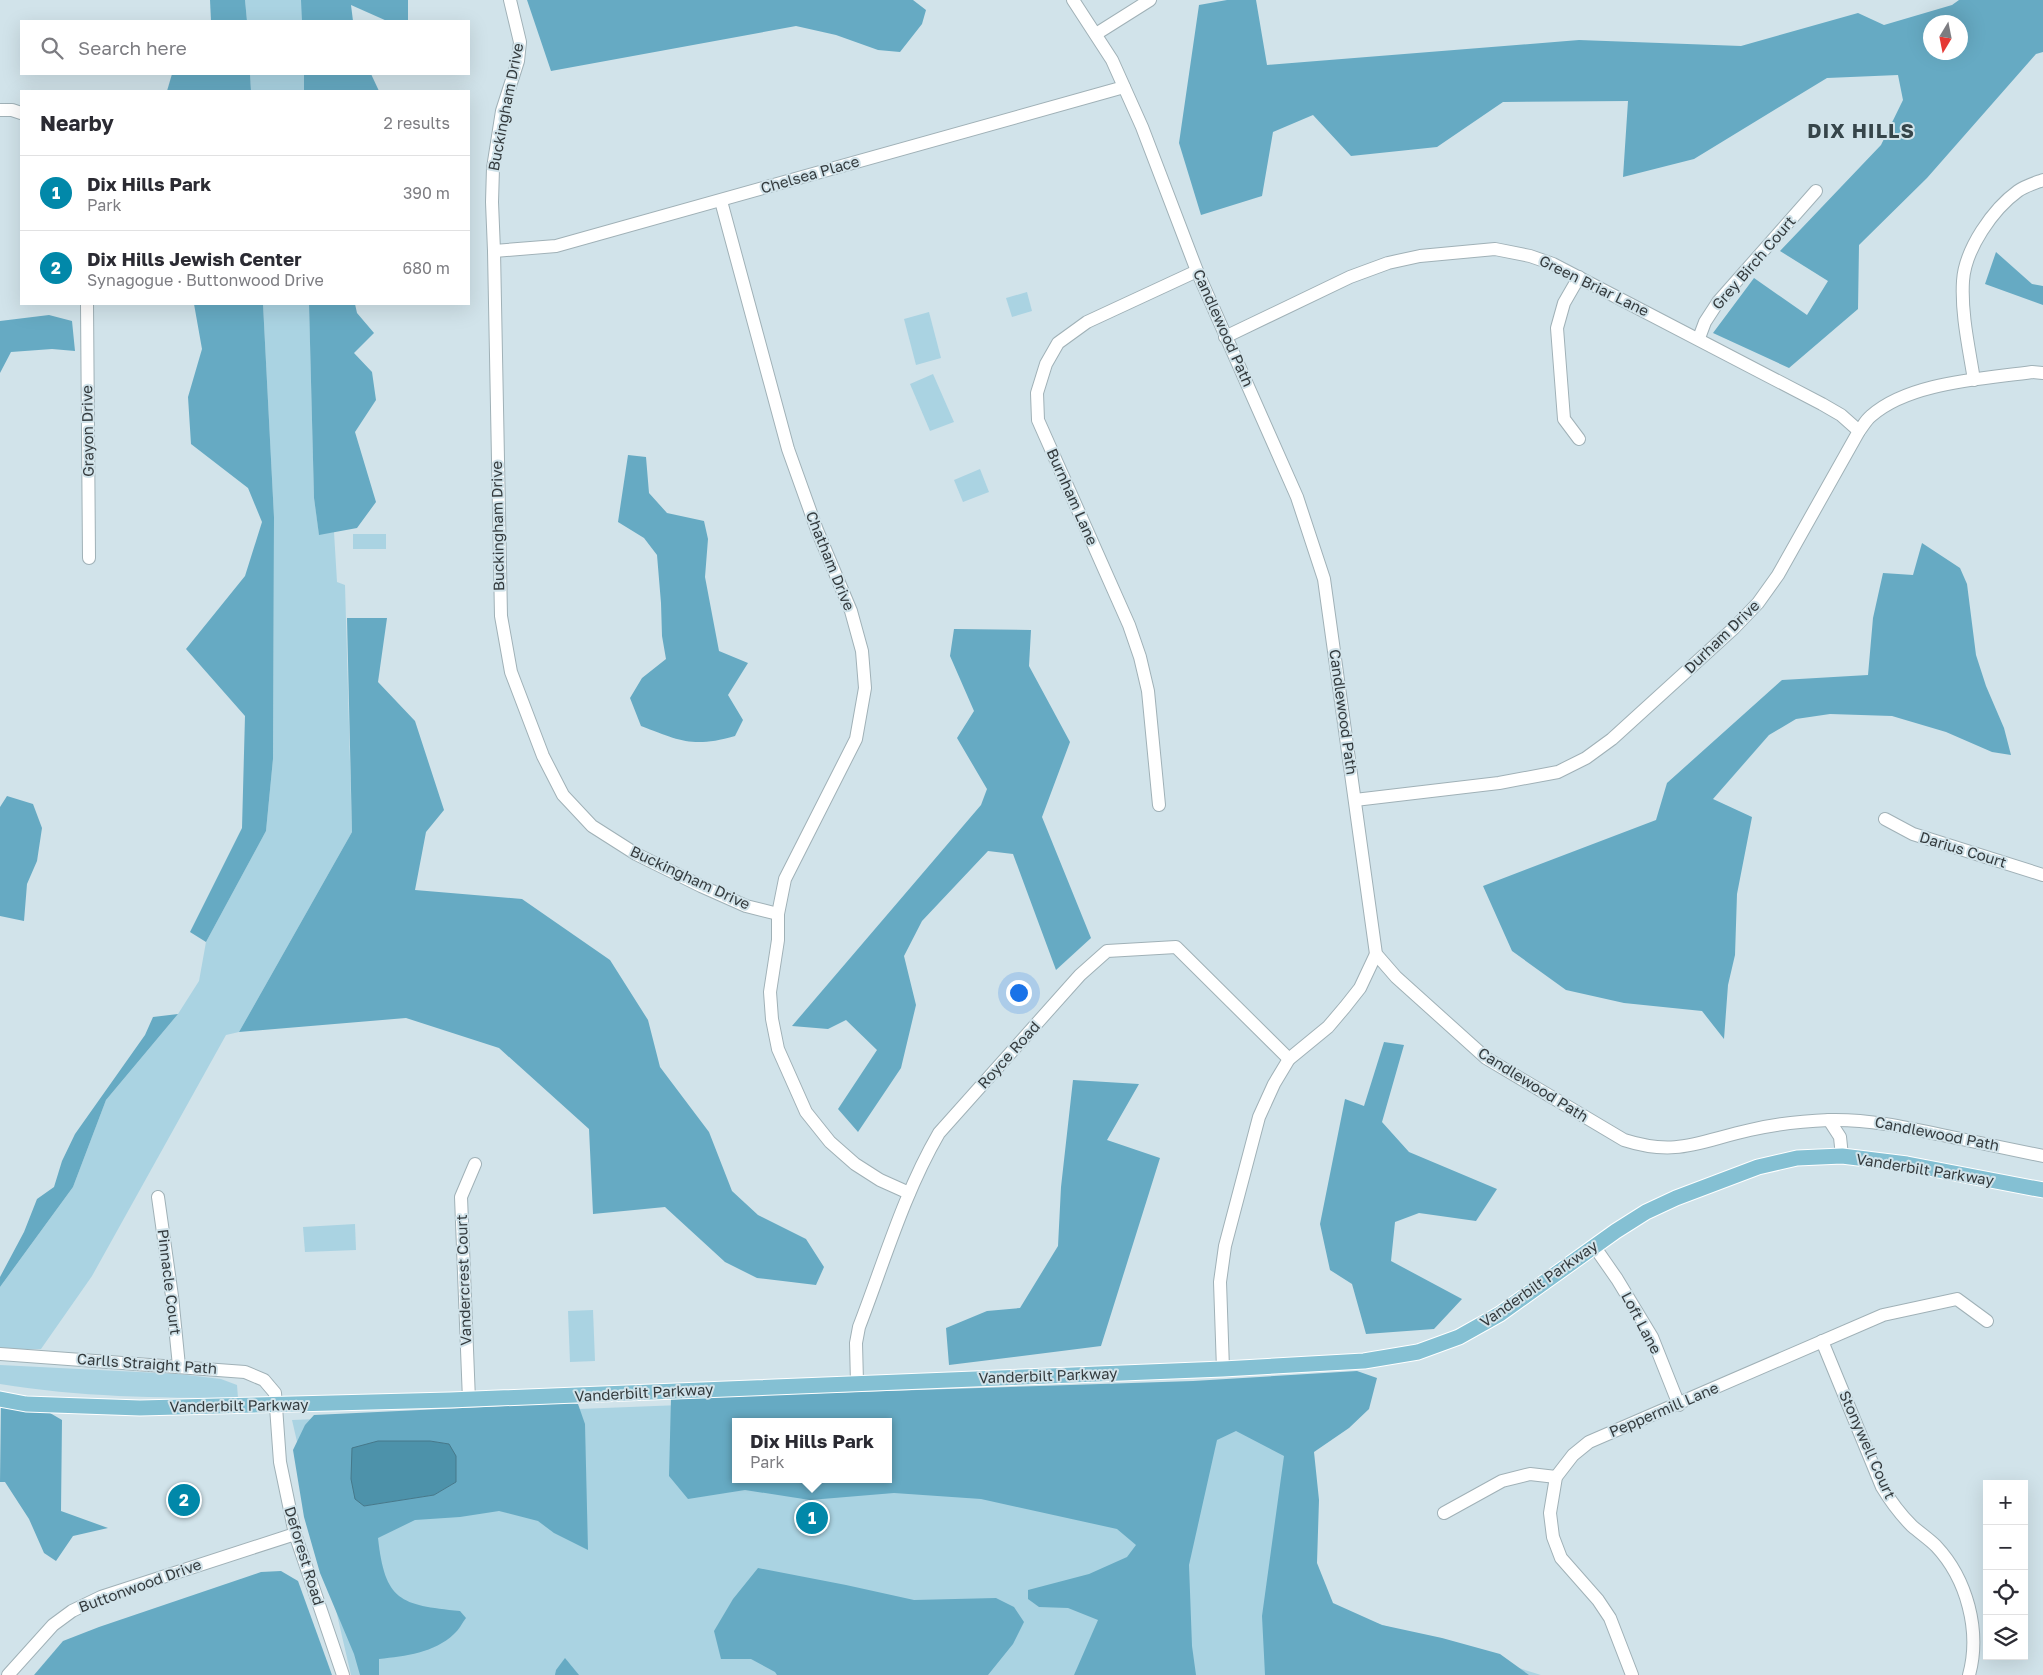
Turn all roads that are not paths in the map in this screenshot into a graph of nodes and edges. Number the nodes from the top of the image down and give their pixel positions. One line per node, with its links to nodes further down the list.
1 (510, 0): 11 (street, Buckingham Drive)
2 (1073, 0): 4 (street, Candlewood Path)
3 (1150, 0): 4 (street)
4 (1096, 34): 5 (street, Candlewood Path)
5 (1124, 87): 10 (street, Chelsea Place); 12 (street, Candlewood Path)
6 (0, 110): 7 (street)
7 (20, 113)
8 (2043, 180): 18 (street)
9 (1816, 191): 16 (street, Grey Birch Court)
10 (721, 201): 11 (street, Chelsea Place); 26 (street, Chatham Drive)
11 (494, 251): 26 (street, Buckingham Drive)
12 (1197, 271): 15 (street, Candlewood Path); 23 (street, Burnham Lane)
13 (1579, 277): 15 (street, Green Briar Lane); 16 (street, Green Briar Lane); 20 (street)
14 (87, 305): 21 (street, Grayon Drive)
15 (1225, 337): 22 (street, Candlewood Path)
16 (1699, 338): 19 (street, Green Briar Lane)
17 (2043, 373): 18 (street, Durham Drive)
18 (1974, 380): 19 (street, Durham Drive)
19 (1859, 431): 22 (street, Durham Drive)
20 (1579, 439)
21 (89, 558)
22 (1355, 800): 27 (street, Candlewood Path)
23 (1158, 805)
24 (1884, 819): 25 (street, Darius Court)
25 (2043, 875)
26 (778, 914): 34 (street, Chatham Drive)
27 (1376, 954): 28 (street); 29 (street, Candlewood Path)
28 (1289, 1059): 34 (street, Royce Road); 41 (street)
29 (1829, 1120): 30 (street); 31 (street, Candlewood Path)
30 (1842, 1156): 33 (main road, Vanderbilt Parkway); 36 (main road, Vanderbilt Parkway)
31 (2043, 1156)
32 (475, 1164): 44 (street, Vandercrest Court)
33 (2043, 1190)
34 (909, 1194): 42 (street, Royce Road)
35 (158, 1197): 40 (street, Pinnacle Court)
36 (1594, 1246): 41 (main road, Vanderbilt Parkway); 46 (street, Loft Lane)
37 (1987, 1321): 38 (street, Peppermill Lane)
38 (1822, 1341): 46 (street, Peppermill Lane); 53 (street, Stonywell Court)
39 (0, 1354): 40 (street, Carlls Straight Path)
40 (179, 1366): 45 (street, Carlls Straight Path)
41 (1223, 1369): 42 (main road, Vanderbilt Parkway)
42 (857, 1384): 44 (main road, Vanderbilt Parkway)
43 (0, 1399): 45 (main road, Vanderbilt Parkway)
44 (469, 1400): 45 (main road, Vanderbilt Parkway)
45 (275, 1405): 49 (street, Deforest Road)
46 (1679, 1405): 47 (street, Peppermill Lane)
47 (1556, 1477): 48 (street); 52 (street, Peppermill Lane)
48 (1444, 1513)
49 (294, 1534): 50 (street, Buttonwood Drive); 51 (street, Deforest Road)
50 (8, 1675)
51 (344, 1675)
52 (1632, 1675)
53 (1969, 1675)

